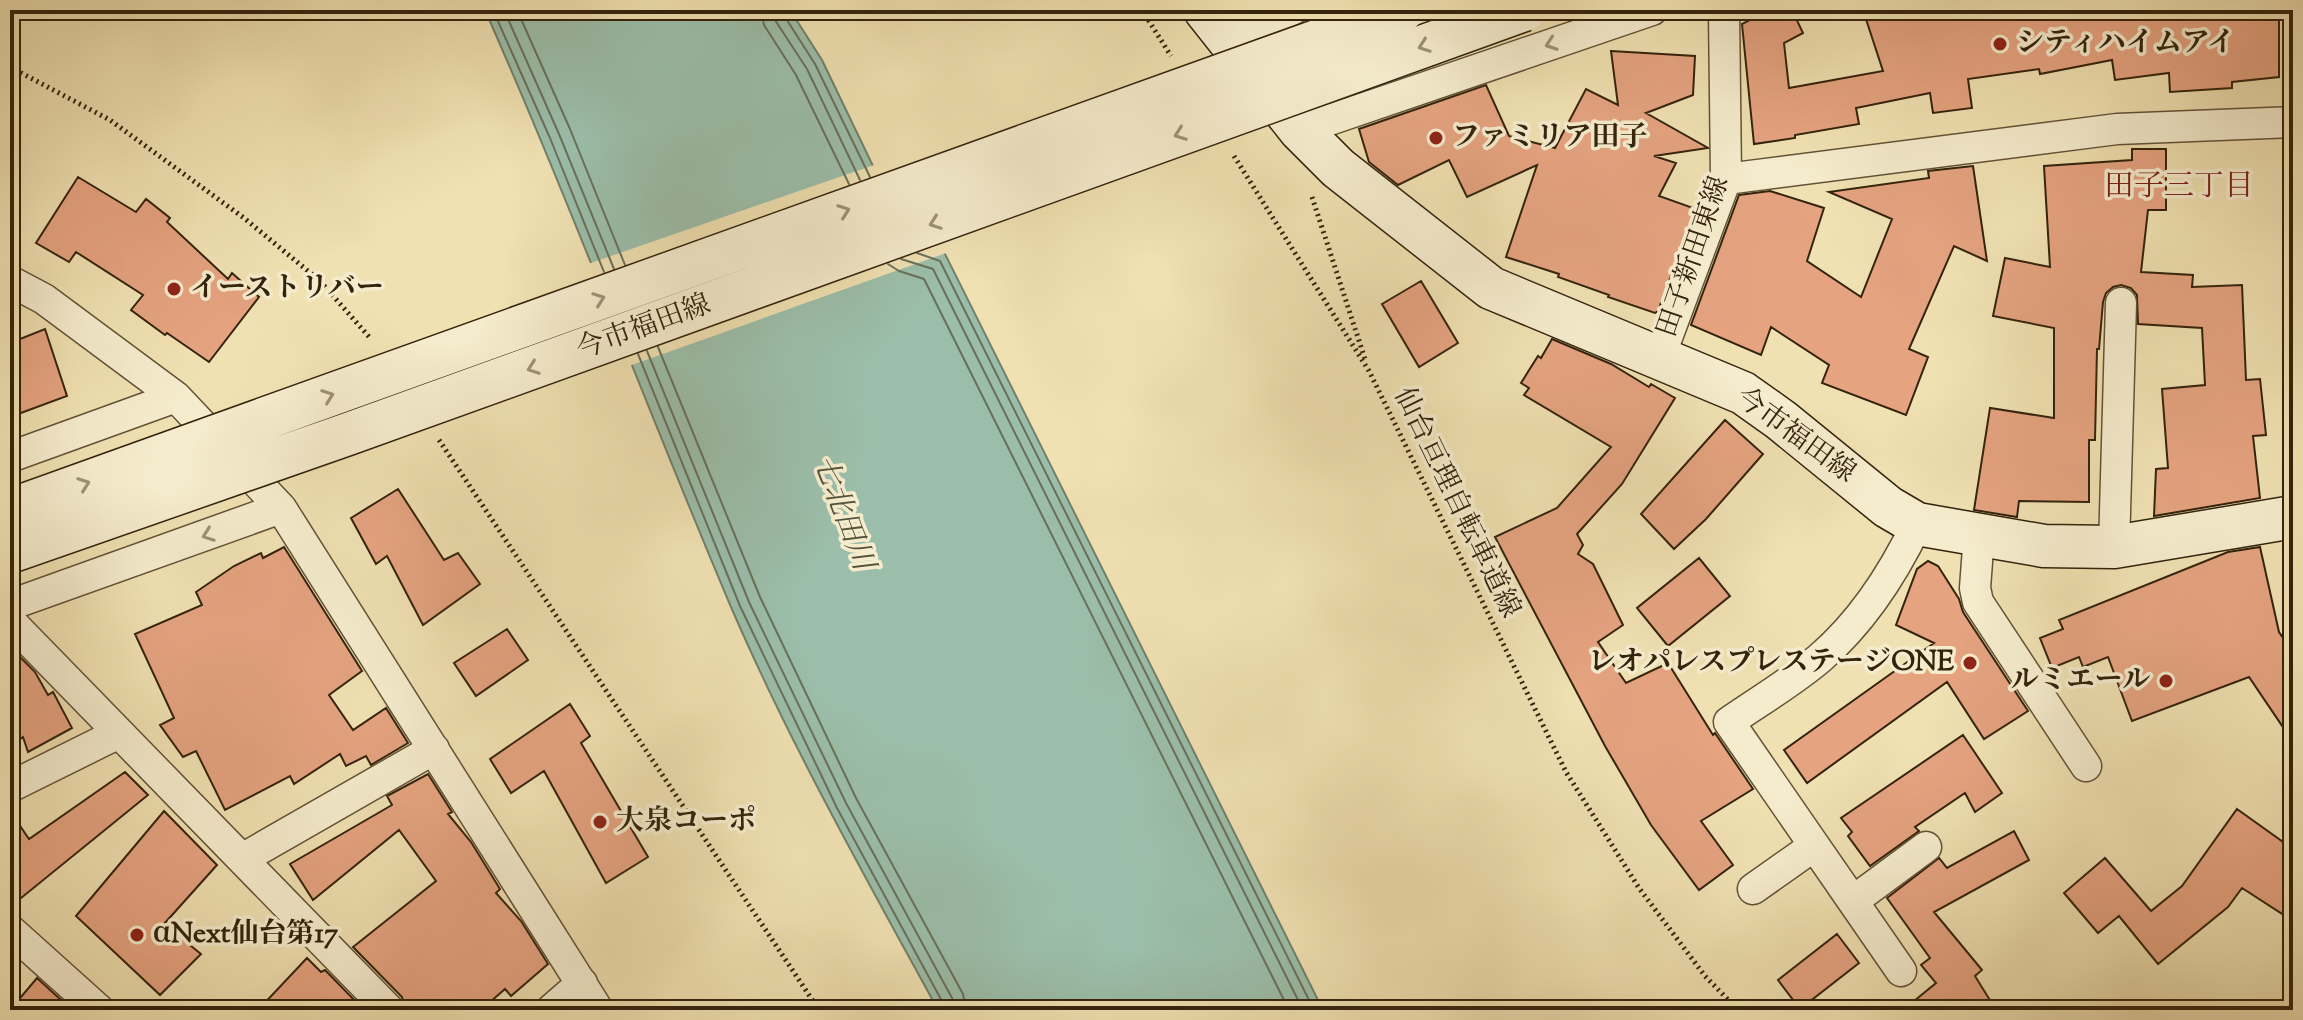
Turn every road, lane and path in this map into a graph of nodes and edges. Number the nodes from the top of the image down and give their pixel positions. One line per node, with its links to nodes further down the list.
1 (1142, 10): 8 (path)
2 (1292, 10): 7 (street)
3 (1403, 10): 23 (main road, 今市福田線, one-way to 3, bridge)
4 (1524, 10): 28 (main road, 今市福田線, one-way to 28, bridge)
5 (1652, 10): 11 (street, one-way to 11)
6 (1724, 10): 13 (street, 田子新田東線)
7 (1215, 23): 11 (main road, 今市福田線)
8 (1175, 63)
9 (10, 67): 16 (path)
10 (2293, 122): 13 (street)
11 (1300, 130): 17 (main road, 今市福田線); 18 (path)
12 (1226, 144): 18 (path, 仙台亘理自転車道線)
13 (1726, 179): 17 (street, 田子新田東線)
14 (10, 281): 19 (street)
15 (2121, 303): 27 (street)
16 (374, 343)
17 (1659, 359): 25 (main road, 今市福田線)
18 (1369, 371): 48 (path, 仙台亘理自転車道線)
19 (176, 397): 21 (street); 22 (street)
20 (435, 434): 47 (path)
21 (10, 457)
22 (281, 508): 29 (street, one-way to 29); 32 (street)
23 (10, 510)
24 (2293, 517): 27 (main road, 今市福田線)
25 (1917, 524): 26 (main road, 今市福田線); 35 (street)
26 (1979, 535): 27 (main road, 今市福田線); 33 (street)
27 (2114, 547)
28 (10, 552)
29 (10, 605)
30 (10, 621): 31 (street)
31 (119, 733): 34 (street); 37 (street)
32 (434, 749): 37 (street); 42 (street)
33 (2086, 766)
34 (10, 787)
35 (1814, 846): 38 (street); 39 (street)
36 (1926, 847): 39 (street)
37 (242, 859): 44 (street)
38 (1753, 889)
39 (1853, 901): 41 (street)
40 (10, 930): 43 (street)
41 (1901, 971)
42 (582, 983): 45 (street); 46 (street)
43 (99, 1010)
44 (389, 1010)
45 (551, 1010)
46 (598, 1010)
47 (819, 1010)
48 (1738, 1010)

